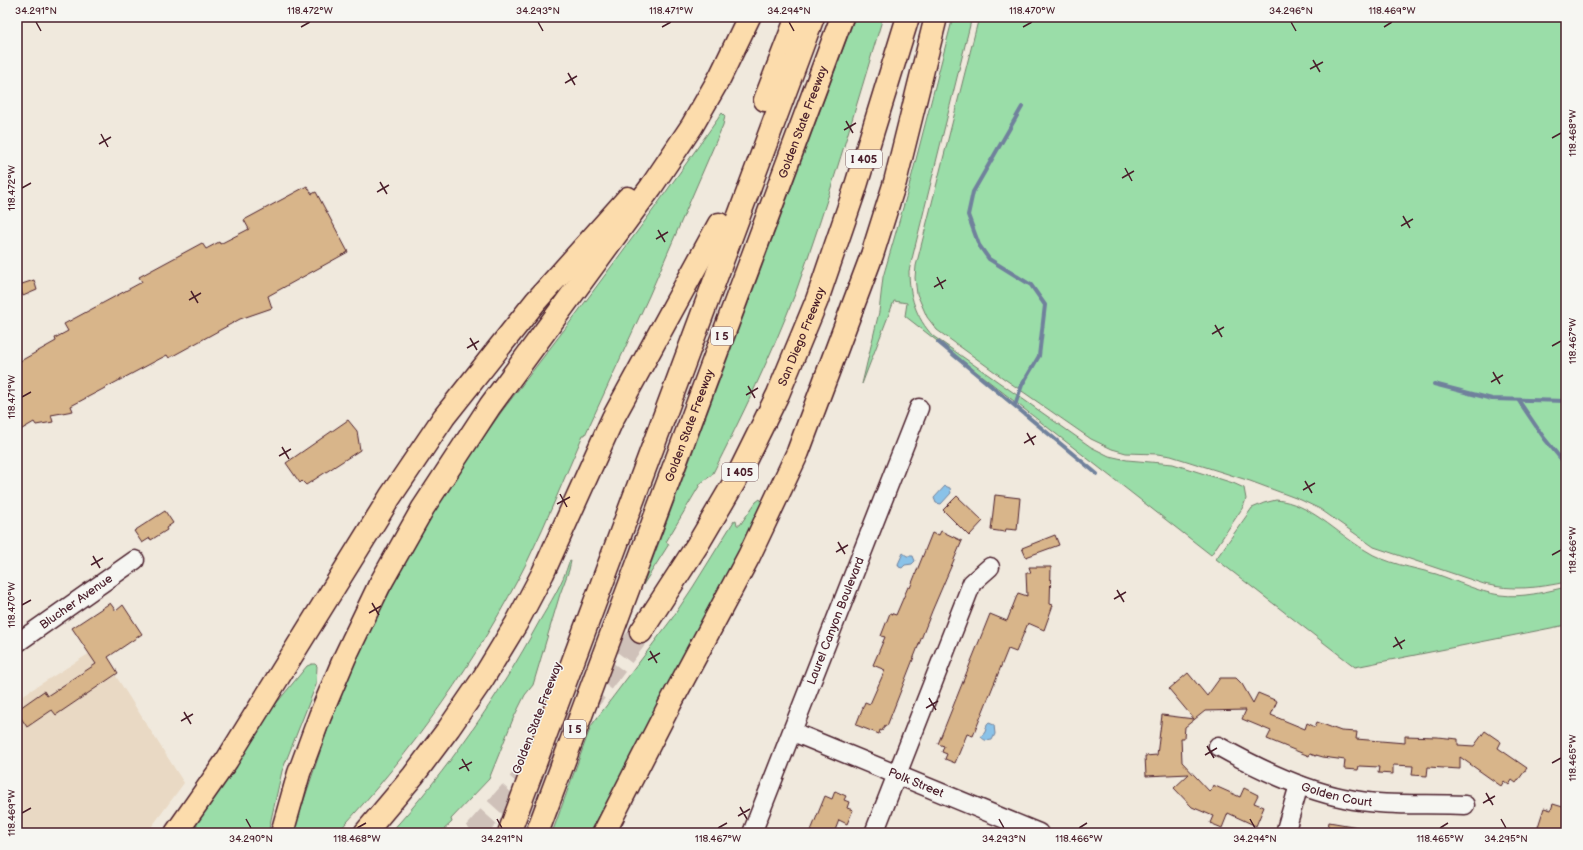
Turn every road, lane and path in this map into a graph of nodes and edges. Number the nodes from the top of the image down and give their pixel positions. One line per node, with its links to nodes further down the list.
1 (749, 17): 8 (highway)
2 (797, 17): 9 (highway, Golden State Freeway)
3 (813, 17): 25 (highway)
4 (823, 17): 15 (highway)
5 (842, 17): 15 (highway, Golden State Freeway / I 5)
6 (908, 17): 13 (highway, San Diego Freeway / I 405)
7 (936, 17): 27 (highway)
8 (692, 126): 21 (highway); 22 (highway)
9 (719, 224): 23 (highway); 24 (highway, Golden State Freeway)
10 (919, 408): 16 (street, Laurel Canyon Boulevard)
11 (135, 560): 14 (street, Blucher Avenue)
12 (990, 567): 18 (street)
13 (641, 632)
14 (17, 643)
15 (602, 656): 26 (highway, Golden State Freeway / I 5)
16 (793, 732): 18 (street, Polk Street); 28 (street, Laurel Canyon Boulevard)
17 (1218, 746): 19 (street, Golden Court)
18 (896, 775): 29 (street); 30 (street, Polk Street)
19 (1299, 785): 20 (street, Golden Court); 31 (street)
20 (1465, 805)
21 (176, 833)
22 (282, 833)
23 (365, 833)
24 (494, 833)
25 (509, 833)
26 (537, 833)
27 (604, 833)
28 (752, 833)
29 (874, 833)
30 (1039, 833)
31 (1285, 833)

